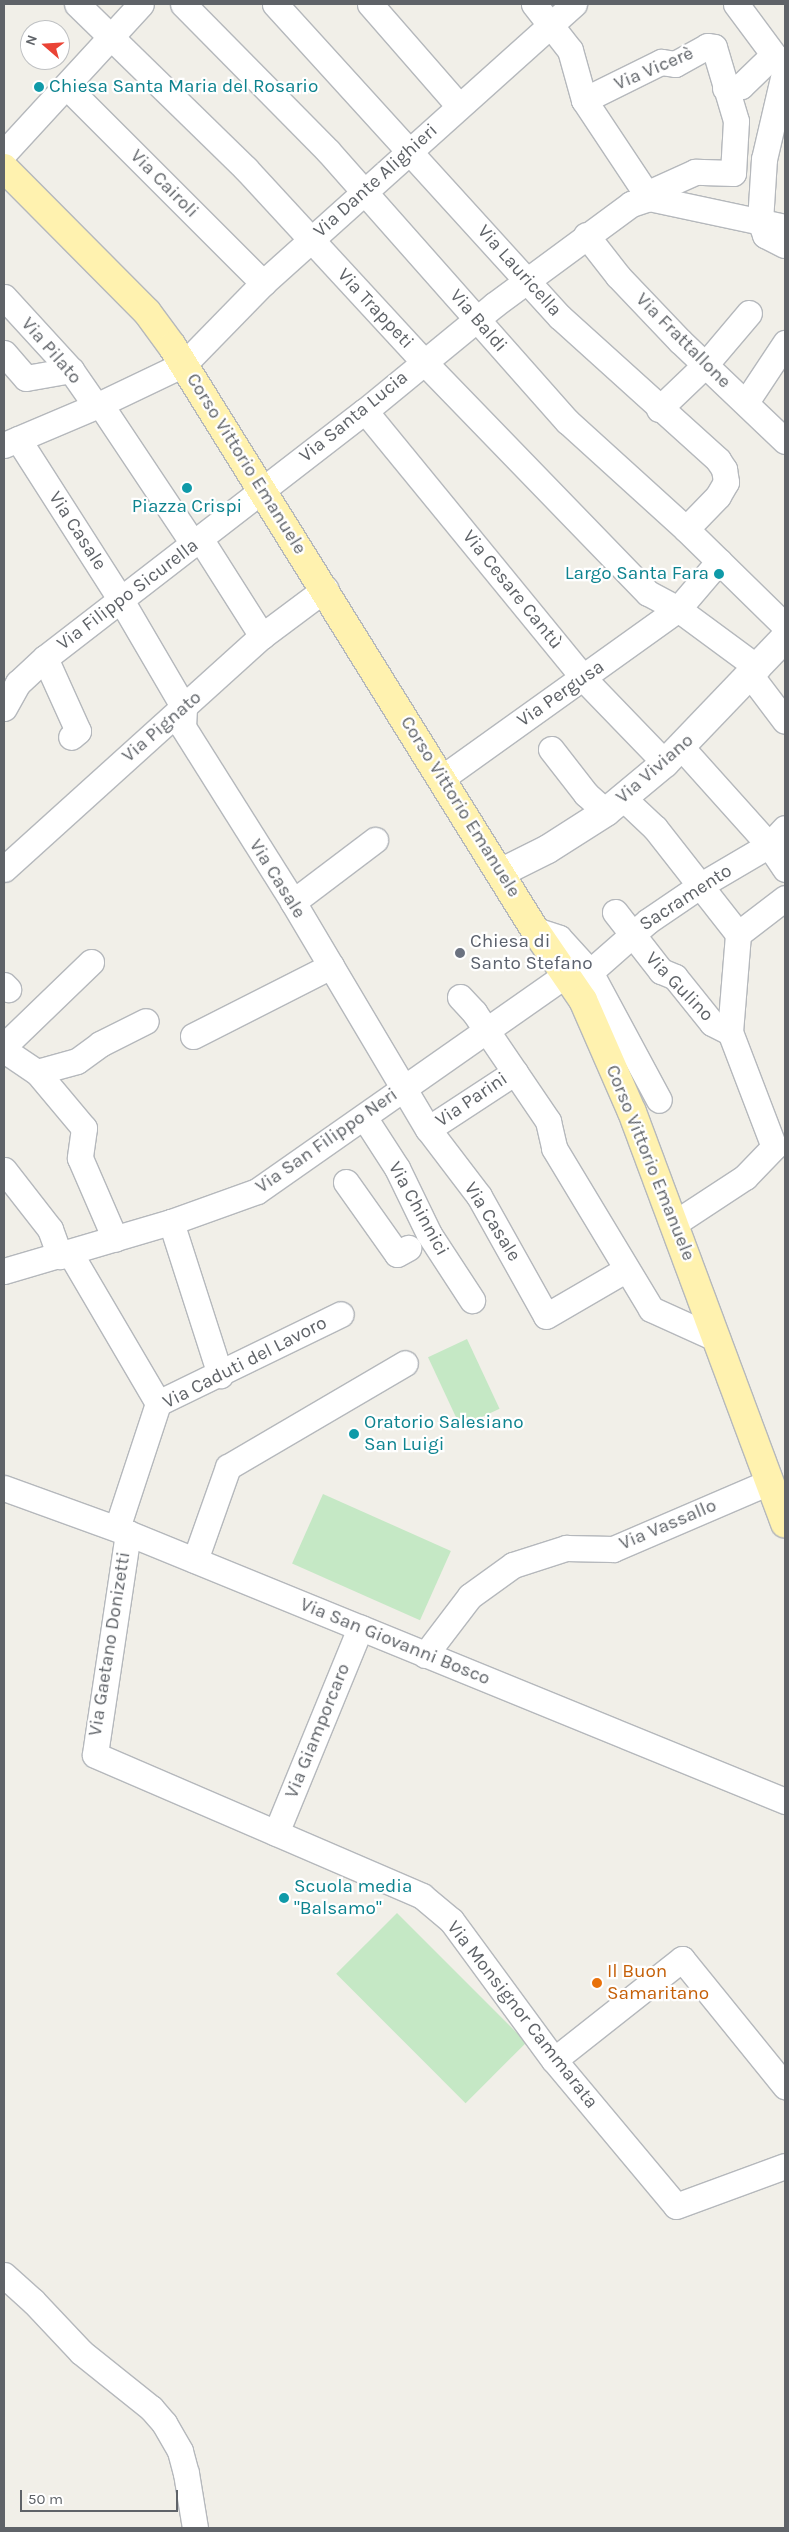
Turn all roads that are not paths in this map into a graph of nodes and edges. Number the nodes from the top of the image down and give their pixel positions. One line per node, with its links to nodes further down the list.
1 (77, 4): 10 (street, Via Trappeti)
2 (141, 4): 10 (street)
3 (183, 4): 19 (street, Via Baldi)
4 (275, 4): 16 (street, Via Lauricella)
5 (370, 4): 15 (street)
6 (534, 4): 9 (street)
7 (574, 4): 9 (street, Via Dante Alighieri)
8 (736, 4): 11 (street)
9 (552, 23): 14 (street); 15 (street, Via Dante Alighieri)
10 (110, 37): 12 (street); 24 (street, Via Trappeti)
11 (781, 65): 13 (street); 21 (street)
12 (66, 86): 17 (street); 27 (street, Via Cairoli)
13 (726, 88): 14 (street, Via Vicerè); 20 (street, Via Santa Lucia)
14 (584, 100): 20 (street)
15 (459, 106): 16 (street, Via Dante Alighieri)
16 (410, 151): 19 (street, Via Dante Alighieri); 26 (street, Via Lauricella)
17 (4, 153)
18 (4, 168): 34 (main road, Corso Vittorio Emanuele)
19 (365, 192): 24 (street, Via Dante Alighieri); 30 (street, Via Baldi)
20 (647, 196): 21 (street); 23 (street, Via Santa Lucia)
21 (760, 221): 22 (street); 25 (street)
22 (785, 227)
23 (586, 235): 26 (street, Via Santa Lucia); 35 (street, Via Frattallone)
24 (311, 240): 27 (street, Via Dante Alighieri); 33 (street, Via Trappeti)
25 (785, 246)
26 (527, 281): 30 (street, Via Santa Lucia); 39 (street, Via Lauricella)
27 (263, 283): 34 (street, Via Dante Alighieri)
28 (4, 297): 36 (street, Via Pilato)
29 (749, 313): 35 (street)
30 (476, 319): 33 (street, Via Santa Lucia); 44 (street, Via Baldi)
31 (785, 342): 37 (street)
32 (4, 353): 36 (street)
33 (423, 361): 40 (street, Via Santa Lucia); 49 (street, Via Trappeti)
34 (184, 364): 38 (street); 43 (main road, Corso Vittorio Emanuele)
35 (705, 365): 37 (street, Via Frattallone); 39 (street)
36 (71, 370): 38 (street, Via Pilato)
37 (746, 402): 41 (street, Via Frattallone)
38 (98, 406): 42 (street); 45 (street, Via Pilato)
39 (659, 409): 44 (street, Via Lauricella)
40 (365, 411): 43 (street, Via Santa Lucia); 55 (street, Via Cesare Cantù)
41 (785, 441)
42 (11, 442): 48 (street, Via Casale)
43 (262, 490): 45 (street, Via Filippo Sicurella); 47 (main road, Corso Vittorio Emanuele)
44 (686, 529): 46 (street, Via Baldi)
45 (198, 543): 48 (street, Via Filippo Sicurella); 51 (street, Via Pilato)
46 (719, 561): 49 (street, Via Pergusa); 50 (street, Via Baldi)
47 (324, 589): 51 (street, Via Pignato); 63 (main road, Corso Vittorio Emanuele)
48 (121, 600): 53 (street, Via Filippo Sicurella); 58 (street, Via Casale)
49 (678, 609): 54 (street, Via Trappeti); 55 (street, Via Pergusa)
50 (785, 626)
51 (262, 636): 58 (street, Via Pignato)
52 (785, 638): 54 (main road, Via Viviano)
53 (45, 658): 56 (street, Via Filippo Sicurella); 60 (street)
54 (755, 672): 59 (street, Via Trappeti); 62 (main road, Via Viviano)
55 (584, 679): 62 (street, Via Cesare Cantù); 63 (street, Via Pergusa)
56 (11, 681): 57 (street, Via Filippo Sicurella)
57 (4, 708)
58 (184, 708): 67 (street, Via Pignato); 72 (street, Via Casale)
59 (785, 721)
60 (71, 736)
61 (551, 749): 64 (street)
62 (674, 756): 64 (main road, Via Viviano); 65 (street, Via Cesare Cantù)
63 (443, 777): 69 (main road, Corso Vittorio Emanuele)
64 (614, 804): 69 (main road, Via Viviano); 70 (street)
65 (777, 837): 68 (street, Via Cesare Cantù); 70 (street, Sacramento)
66 (375, 840): 72 (street)
67 (4, 869)
68 (785, 869)
69 (502, 872): 78 (main road, Corso Vittorio Emanuele)
70 (701, 885): 74 (street, Sacramento); 75 (street)
71 (785, 898): 75 (street)
72 (293, 902): 77 (street, Via Casale)
73 (615, 912): 74 (street, Via Gulino)
74 (631, 934): 78 (street, Sacramento); 82 (street, Via Gulino)
75 (738, 934): 82 (street)
76 (91, 962): 84 (street)
77 (331, 966): 83 (street); 88 (street, Via Casale)
78 (578, 974): 81 (street, Via San Filippo Neri); 89 (street); 95 (main road, Corso Vittorio Emanuele)
79 (460, 997): 81 (street)
80 (146, 1021): 86 (street)
81 (486, 1030): 87 (street); 88 (street, Via San Filippo Neri)
82 (730, 1032): 95 (street)
83 (193, 1036)
84 (4, 1046)
85 (4, 1050): 86 (street)
86 (37, 1072): 96 (street)
87 (515, 1072): 91 (street, Via Parini); 99 (street)
88 (403, 1088): 90 (street, Via San Filippo Neri); 91 (street, Via Casale)
89 (658, 1100)
90 (364, 1117): 94 (street, Via San Filippo Neri); 101 (street, Via Chinnici)
91 (428, 1129): 99 (street, Via Casale)
92 (4, 1170): 98 (street)
93 (346, 1182): 97 (street)
94 (171, 1222): 96 (street, Via San Filippo Neri); 105 (street)
95 (674, 1223): 103 (main road, Corso Vittorio Emanuele)
96 (115, 1239): 98 (street, Via San Filippo Neri)
97 (408, 1248)
98 (65, 1254): 100 (street, Via San Filippo Neri); 106 (street)
99 (625, 1270): 103 (street)
100 (4, 1271)
101 (472, 1300)
102 (341, 1314): 105 (street, Via Caduti del Lavoro)
103 (717, 1339): 107 (main road, Corso Vittorio Emanuele)
104 (406, 1363): 111 (street)
105 (220, 1375): 106 (street, Via Caduti del Lavoro)
106 (158, 1403): 110 (street, Via Caduti del Lavoro)
107 (769, 1482): 109 (main road, Corso Vittorio Emanuele); 113 (street, Via Vassallo)
108 (4, 1488): 110 (street, Via San Giovanni Bosco)
109 (785, 1523)
110 (122, 1530): 111 (street, Via San Giovanni Bosco); 114 (street, Via Gaetano Donizetti)
111 (195, 1560): 112 (street, Via San Giovanni Bosco)
112 (360, 1628): 113 (street, Via San Giovanni Bosco); 116 (street, Via Giamporcaro)
113 (425, 1655): 115 (street, Via San Giovanni Bosco)
114 (95, 1755): 116 (street, Via Monsignor Cammarata)
115 (785, 1801)
116 (276, 1833): 117 (street, Via Monsignor Cammarata)
117 (554, 2060): 118 (street); 119 (street, Via Monsignor Cammarata)
118 (785, 2086)
119 (785, 2166)
120 (4, 2275): 121 (street)
121 (195, 2528)

